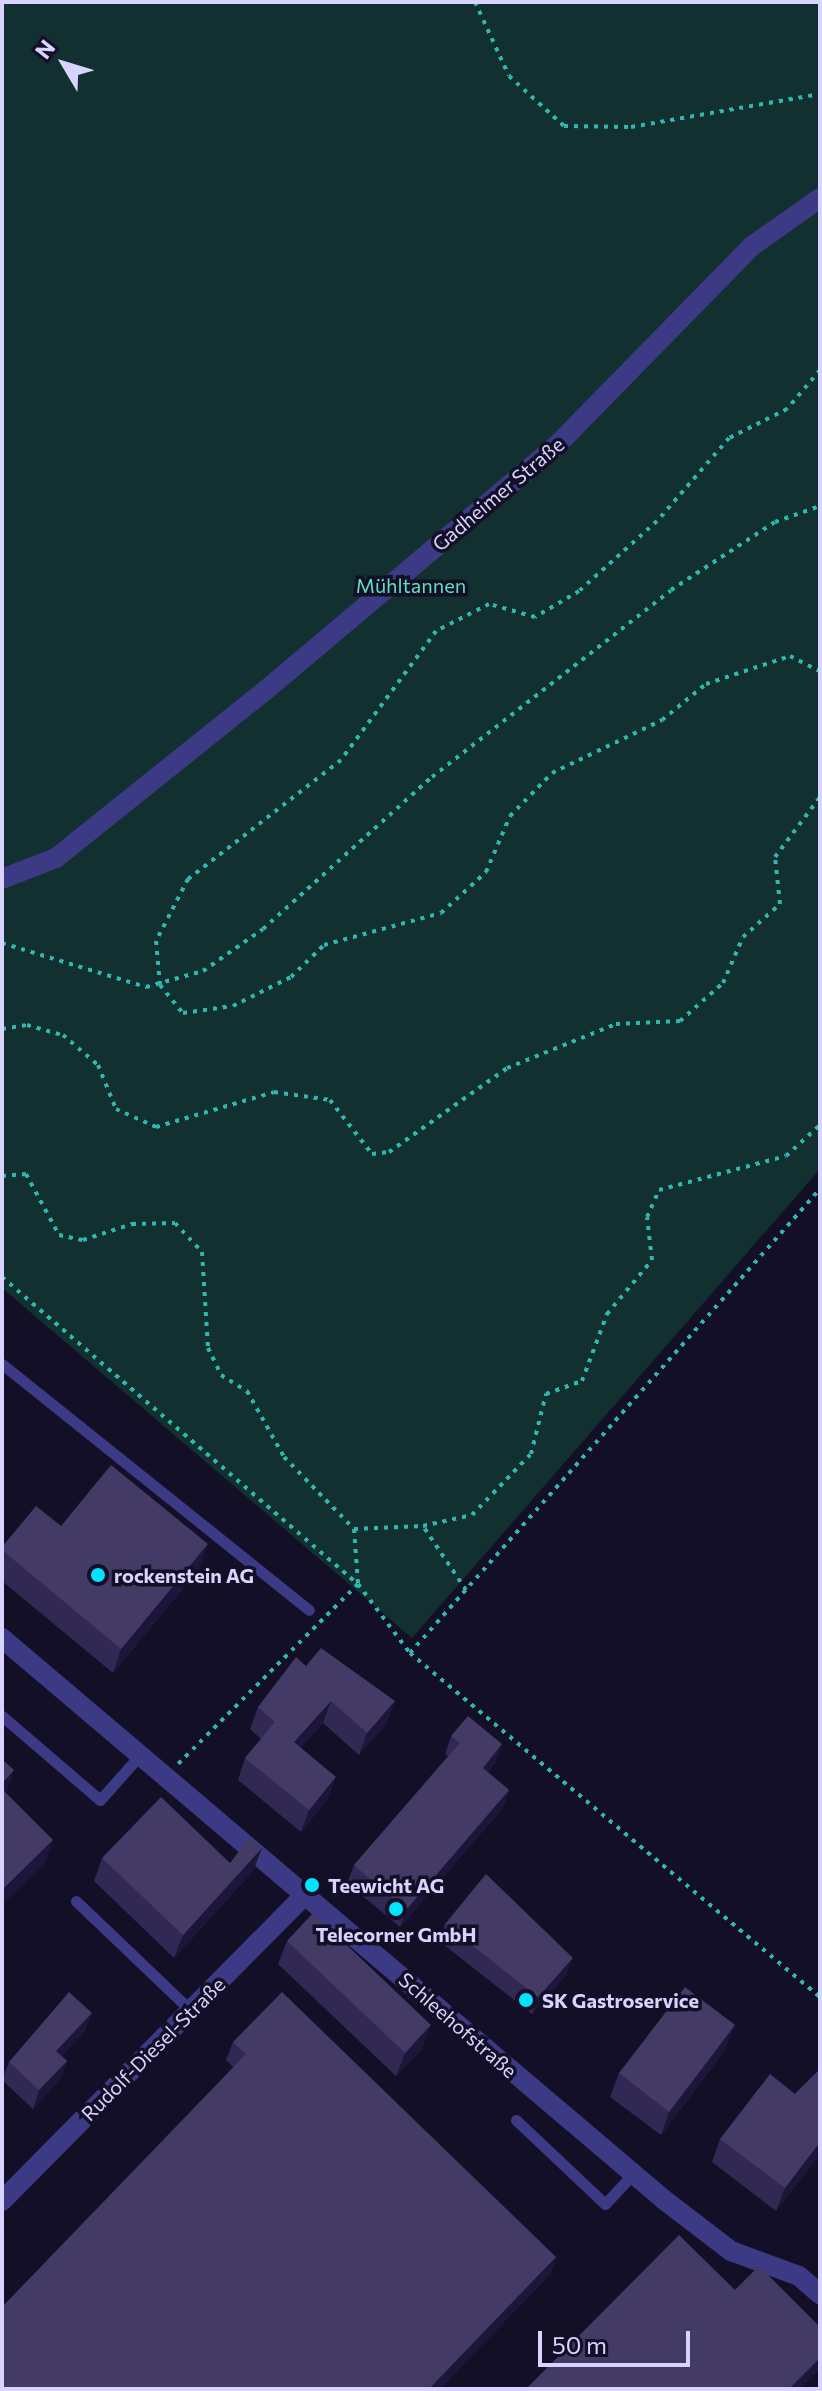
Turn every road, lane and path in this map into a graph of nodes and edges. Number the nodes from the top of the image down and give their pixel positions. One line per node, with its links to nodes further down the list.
1 (475, 2): 2 (path)
2 (820, 94)
3 (820, 198): 8 (street, Gadheimer Straße)
4 (820, 370): 10 (path)
5 (820, 506): 10 (path)
6 (820, 671): 10 (path)
7 (820, 797): 11 (path)
8 (2, 879)
9 (2, 943): 10 (path)
10 (160, 985)
11 (2, 1029)
12 (820, 1125): 17 (path)
13 (2, 1176): 18 (path)
14 (820, 1189): 20 (path)
15 (2, 1277): 19 (path)
16 (2, 1364): 21 (lane)
17 (423, 1526): 18 (path); 20 (path)
18 (354, 1529): 19 (path)
19 (358, 1584): 23 (path); 26 (path)
20 (466, 1590): 23 (path)
21 (309, 1610)
22 (2, 1638): 25 (street, Schleehofstraße)
23 (410, 1653): 29 (path)
24 (2, 1716): 25 (lane)
25 (140, 1755): 26 (street, Schleehofstraße)
26 (165, 1777): 27 (street, Schleehofstraße)
27 (303, 1897): 30 (street, Rudolf-Diesel-Straße); 32 (street, Schleehofstraße)
28 (76, 1901): 30 (lane)
29 (820, 1997)
30 (191, 2011): 33 (street, Rudolf-Diesel-Straße)
31 (516, 2120): 32 (lane)
32 (633, 2174): 34 (street, Schleehofstraße)
33 (2, 2201)
34 (820, 2294)

